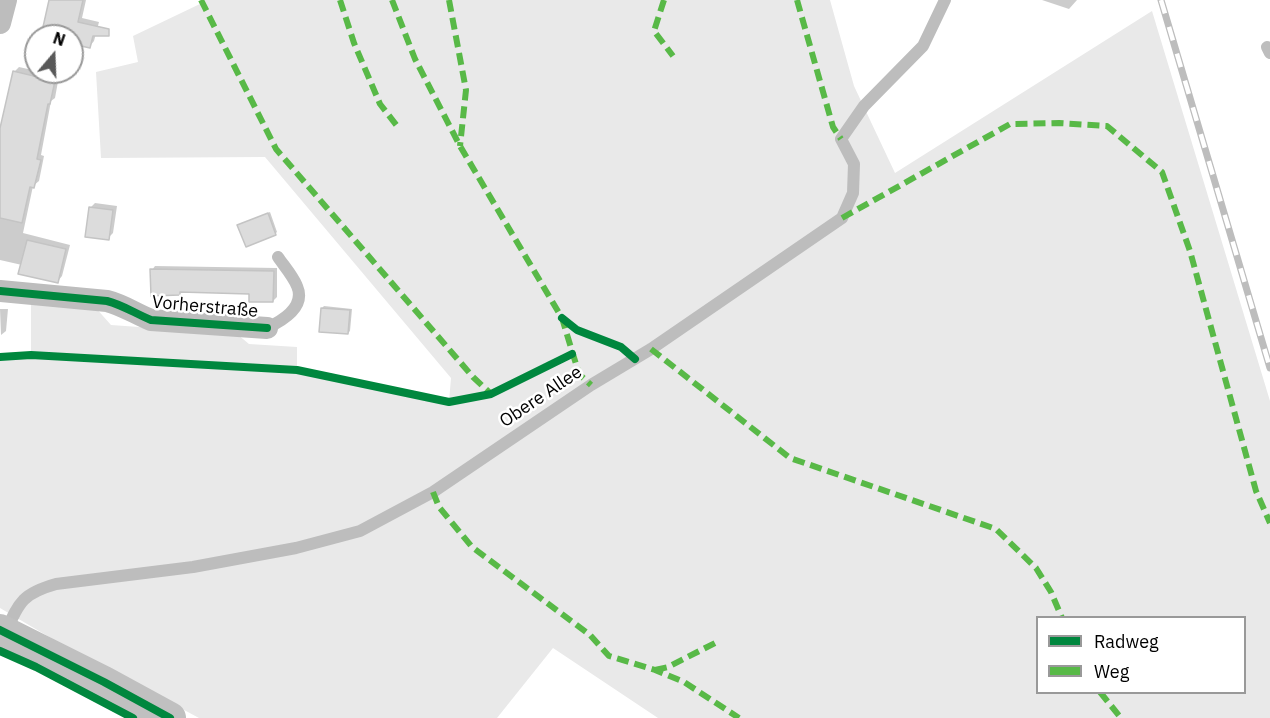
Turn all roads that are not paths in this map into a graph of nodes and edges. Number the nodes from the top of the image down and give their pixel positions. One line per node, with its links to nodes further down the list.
1 (6, 0): 3 (street)
2 (945, 0): 7 (lane, Obere Allee)
3 (0, 24)
4 (278, 257): 6 (lane)
5 (0, 291): 6 (street, Vorherstraße)
6 (267, 328)
7 (3, 631): 8 (street)
8 (170, 718)

